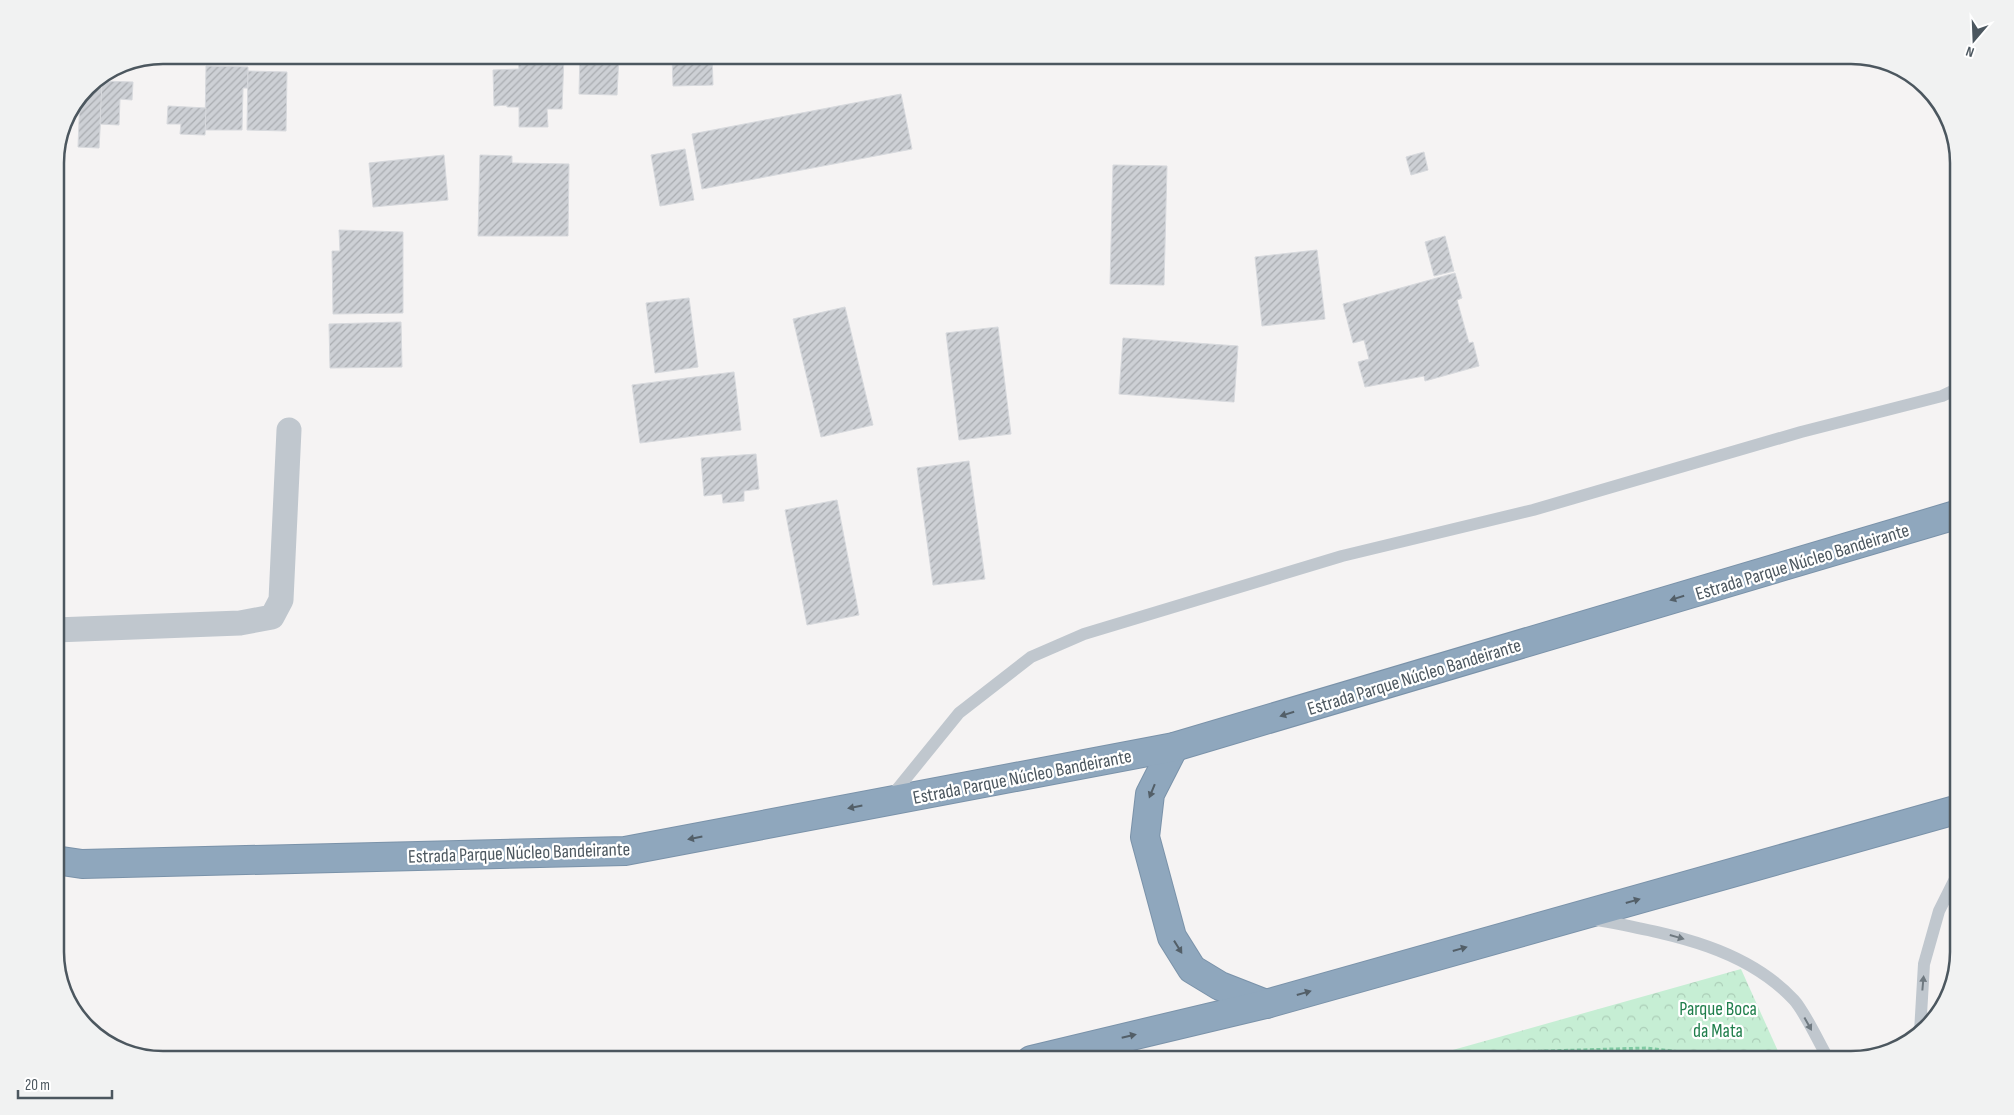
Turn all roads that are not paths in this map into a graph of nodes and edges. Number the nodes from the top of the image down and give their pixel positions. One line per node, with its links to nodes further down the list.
1 (1950, 392): 6 (lane)
2 (289, 430): 4 (street)
3 (1950, 517): 5 (highway, Estrada Parque Núcleo Bandeirante, one-way to 5)
4 (64, 630)
5 (1174, 747): 6 (highway, Estrada Parque Núcleo Bandeirante); 11 (highway, one-way to 11)
6 (887, 801): 8 (highway, Estrada Parque Núcleo Bandeirante, one-way to 8)
7 (1950, 812): 10 (highway, one-way to 7)
8 (64, 861)
9 (1950, 889): 12 (lane, one-way to 9)
10 (1578, 916): 11 (highway, one-way to 10); 14 (lane, one-way to 14)
11 (1266, 1004): 13 (highway, one-way to 11)
12 (1920, 1024)
13 (1068, 1051)
14 (1823, 1051)

